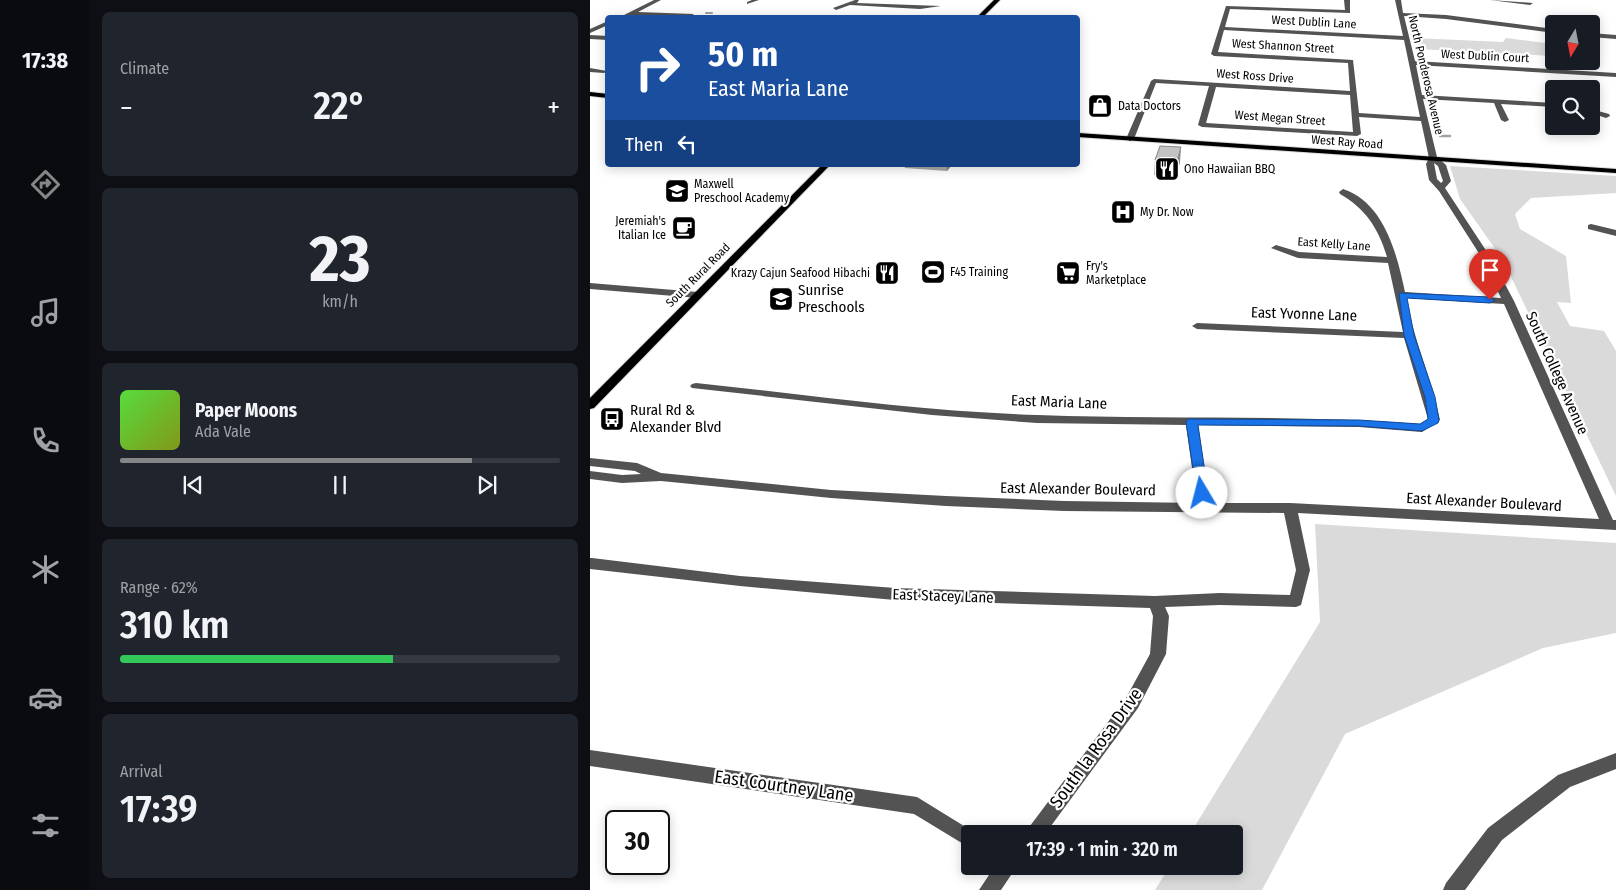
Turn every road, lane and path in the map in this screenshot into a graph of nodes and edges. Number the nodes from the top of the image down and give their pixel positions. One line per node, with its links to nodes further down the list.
1 (658, 0): 13 (street)
2 (756, 0): 9 (street)
3 (857, 0): 10 (street)
4 (997, 0): 17 (main road)
5 (1348, 0): 21 (street)
6 (1398, 0): 15 (street, North Ponderosa Avenue)
7 (1493, 0): 8 (street)
8 (1530, 3)
9 (749, 4)
10 (851, 4): 11 (street); 12 (street)
11 (938, 6)
12 (836, 8)
13 (630, 13): 14 (street); 16 (street)
14 (691, 14)
15 (1400, 14): 18 (street); 28 (street, North Ponderosa Avenue)
16 (626, 15)
17 (981, 15)
18 (1467, 19): 20 (street); 22 (street)
19 (605, 24): 23 (street)
20 (1460, 27)
21 (1221, 28): 28 (street, West Dublin Lane); 34 (street, West Shannon Street)
22 (1545, 30)
23 (590, 32)
24 (1600, 36): 26 (street)
25 (590, 37): 27 (street)
26 (1616, 37)
27 (605, 38)
28 (1406, 38): 29 (street, North Ponderosa Avenue)
29 (1413, 63): 32 (street, West Dublin Court); 37 (street, North Ponderosa Avenue)
30 (590, 70): 31 (street)
31 (604, 71)
32 (1616, 75)
33 (1213, 84): 34 (street, West Ross Drive); 43 (street, West Megan Street); 49 (street, West Ross Drive)
34 (1354, 93): 43 (street)
35 (590, 94): 36 (main road)
36 (605, 96)
37 (1420, 97): 39 (street); 45 (street, North Ponderosa Avenue)
38 (590, 101): 40 (main road)
39 (1497, 102): 41 (street); 46 (street)
40 (605, 103)
41 (1545, 105)
42 (1600, 114): 44 (street)
43 (1356, 115): 45 (street)
44 (1606, 116)
45 (1424, 119): 50 (street, North Ponderosa Avenue)
46 (1505, 120)
47 (1080, 128): 49 (main road, West Ray Road)
48 (1080, 135): 49 (main road, West Ray Road)
49 (1131, 135): 50 (main road, West Ray Road)
50 (1433, 155): 51 (main road, West Ray Road); 53 (main road, West Ray Road); 54 (street, South College Avenue); 54 (street, South College Avenue)
51 (1616, 162)
52 (824, 167): 61 (main road, South Rural Road)
53 (1616, 171)
54 (1442, 186): 63 (street, South College Avenue)
55 (1343, 192): 59 (street)
56 (1591, 227): 57 (street)
57 (1616, 233)
58 (1276, 248): 59 (street, East Kelly Lane)
59 (1391, 260): 62 (street)
60 (590, 286): 61 (street)
61 (698, 295): 67 (main road, South Rural Road)
62 (1402, 295): 63 (street); 65 (street)
63 (1509, 301): 74 (street, South College Avenue)
64 (1197, 326): 65 (street, East Yvonne Lane)
65 (1409, 335): 68 (street, East Maria Lane)
66 (696, 386): 68 (street, East Maria Lane)
67 (590, 405)
68 (1192, 422): 72 (street)
69 (590, 462): 71 (street, East Alexander Boulevard)
70 (590, 476): 71 (street, East Alexander Boulevard)
71 (661, 478): 72 (street, East Alexander Boulevard)
72 (1204, 508): 73 (street, East Alexander Boulevard)
73 (1290, 508): 74 (street, East Alexander Boulevard); 76 (street, East Stacey Lane)
74 (1612, 525)
75 (591, 564): 76 (street, East Stacey Lane)
76 (1155, 602): 79 (street, South la Rosa Drive)
77 (590, 758): 80 (street, East Courtney Lane)
78 (1616, 761): 83 (street)
79 (1040, 825)
80 (961, 833)
81 (1000, 875): 82 (street)
82 (989, 890)
83 (1453, 890)

